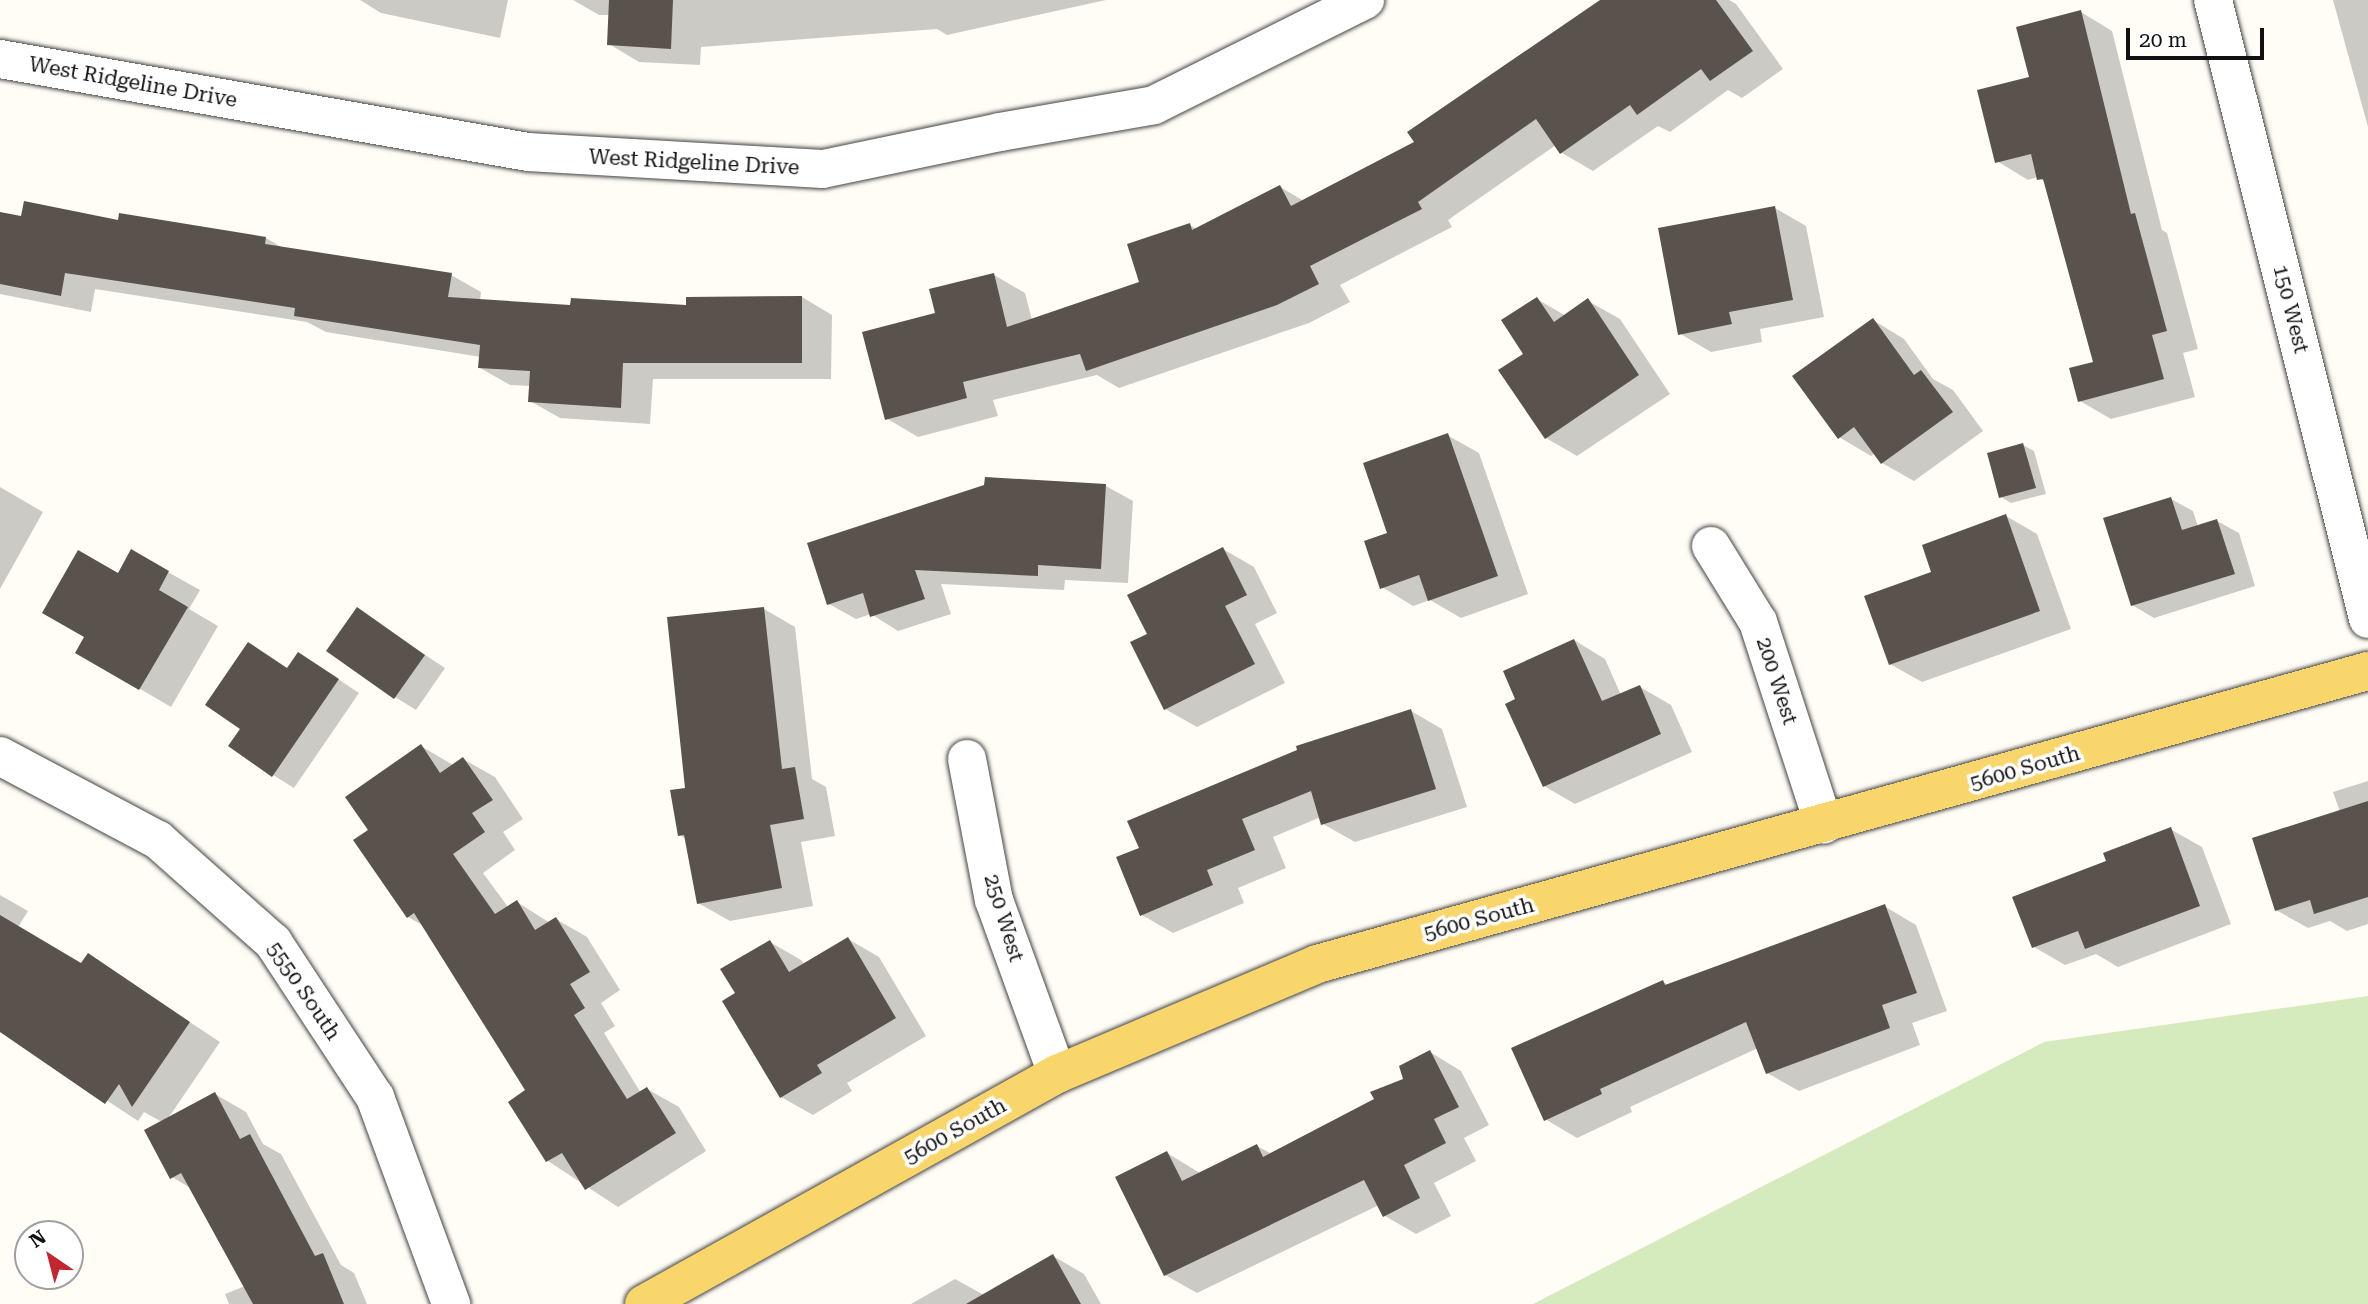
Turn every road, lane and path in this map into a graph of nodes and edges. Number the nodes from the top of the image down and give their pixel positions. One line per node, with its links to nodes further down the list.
1 (1365, 0): 3 (street, West Ridgeline Drive)
2 (2213, 0): 5 (street, 150 West)
3 (0, 59)
4 (1711, 546): 9 (street, 200 West)
5 (2368, 618)
6 (2368, 671): 9 (main road, 5600 South)
7 (0, 756): 11 (street, 5550 South)
8 (967, 759): 10 (street, 250 West)
9 (1824, 825): 10 (main road, 5600 South)
10 (1057, 1074): 12 (main road, 5600 South)
11 (451, 1304)
12 (644, 1304)

